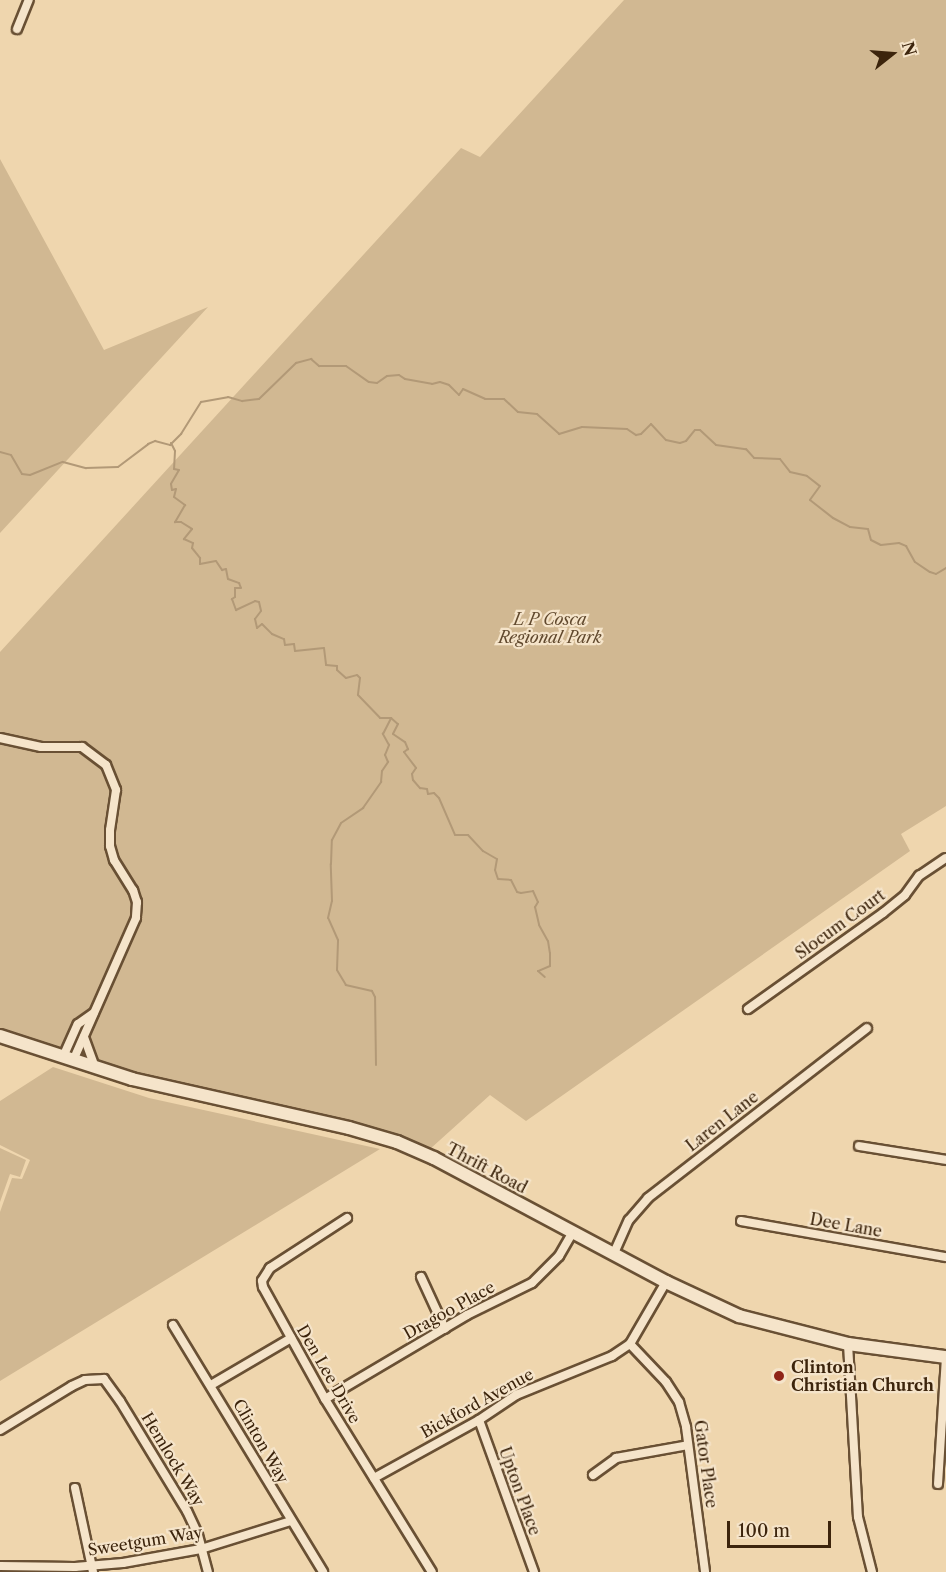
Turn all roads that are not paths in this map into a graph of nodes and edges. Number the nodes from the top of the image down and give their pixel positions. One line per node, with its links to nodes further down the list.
1 (29, 0): 2 (street)
2 (17, 29)
3 (0, 738): 6 (street)
4 (946, 858): 5 (street, Slocum Court)
5 (748, 1010)
6 (94, 1013): 9 (street); 10 (street)
7 (867, 1028): 17 (street, Laren Lane)
8 (0, 1036): 10 (street, Thrift Road)
9 (84, 1036): 10 (street); 11 (street)
10 (68, 1059): 11 (street, Thrift Road)
11 (95, 1068): 16 (street, Thrift Road)
12 (859, 1146): 13 (street)
13 (946, 1160)
14 (347, 1218): 23 (street, Den Lee Drive)
15 (741, 1221): 18 (street, Dee Lane)
16 (573, 1232): 17 (street, Thrift Road); 22 (street, Dragoo Place)
17 (614, 1253): 20 (street, Thrift Road)
18 (946, 1257)
19 (421, 1277): 22 (street)
20 (666, 1282): 24 (street, Bickford Avenue); 25 (street, Thrift Road)
21 (173, 1325): 27 (street, Clinton Way)
22 (445, 1329): 28 (street, Dragoo Place)
23 (291, 1338): 27 (street); 28 (street, Den Lee Drive)
24 (630, 1344): 29 (street, Bickford Avenue); 31 (street, Gator Place)
25 (848, 1344): 26 (street, Thrift Road); 45 (street)
26 (946, 1357): 34 (street)
27 (211, 1385): 36 (street, Clinton Way)
28 (325, 1399): 33 (street, Den Lee Drive)
29 (479, 1420): 33 (street, Bickford Avenue); 43 (street, Upton Place)
30 (0, 1430): 37 (street, Hemlock Way)
31 (688, 1445): 32 (street); 44 (street, Gator Place)
32 (593, 1475)
33 (374, 1478): 42 (street, Den Lee Drive)
34 (938, 1484)
35 (75, 1488): 39 (street)
36 (291, 1521): 37 (street, Sweetgum Way); 41 (street, Clinton Way)
37 (201, 1549): 39 (street, Sweetgum Way); 40 (street, Hemlock Way)
38 (0, 1566): 39 (street, Sweetgum Way)
39 (92, 1569)
40 (208, 1572)
41 (323, 1572)
42 (432, 1572)
43 (534, 1572)
44 (705, 1572)
45 (872, 1572)

